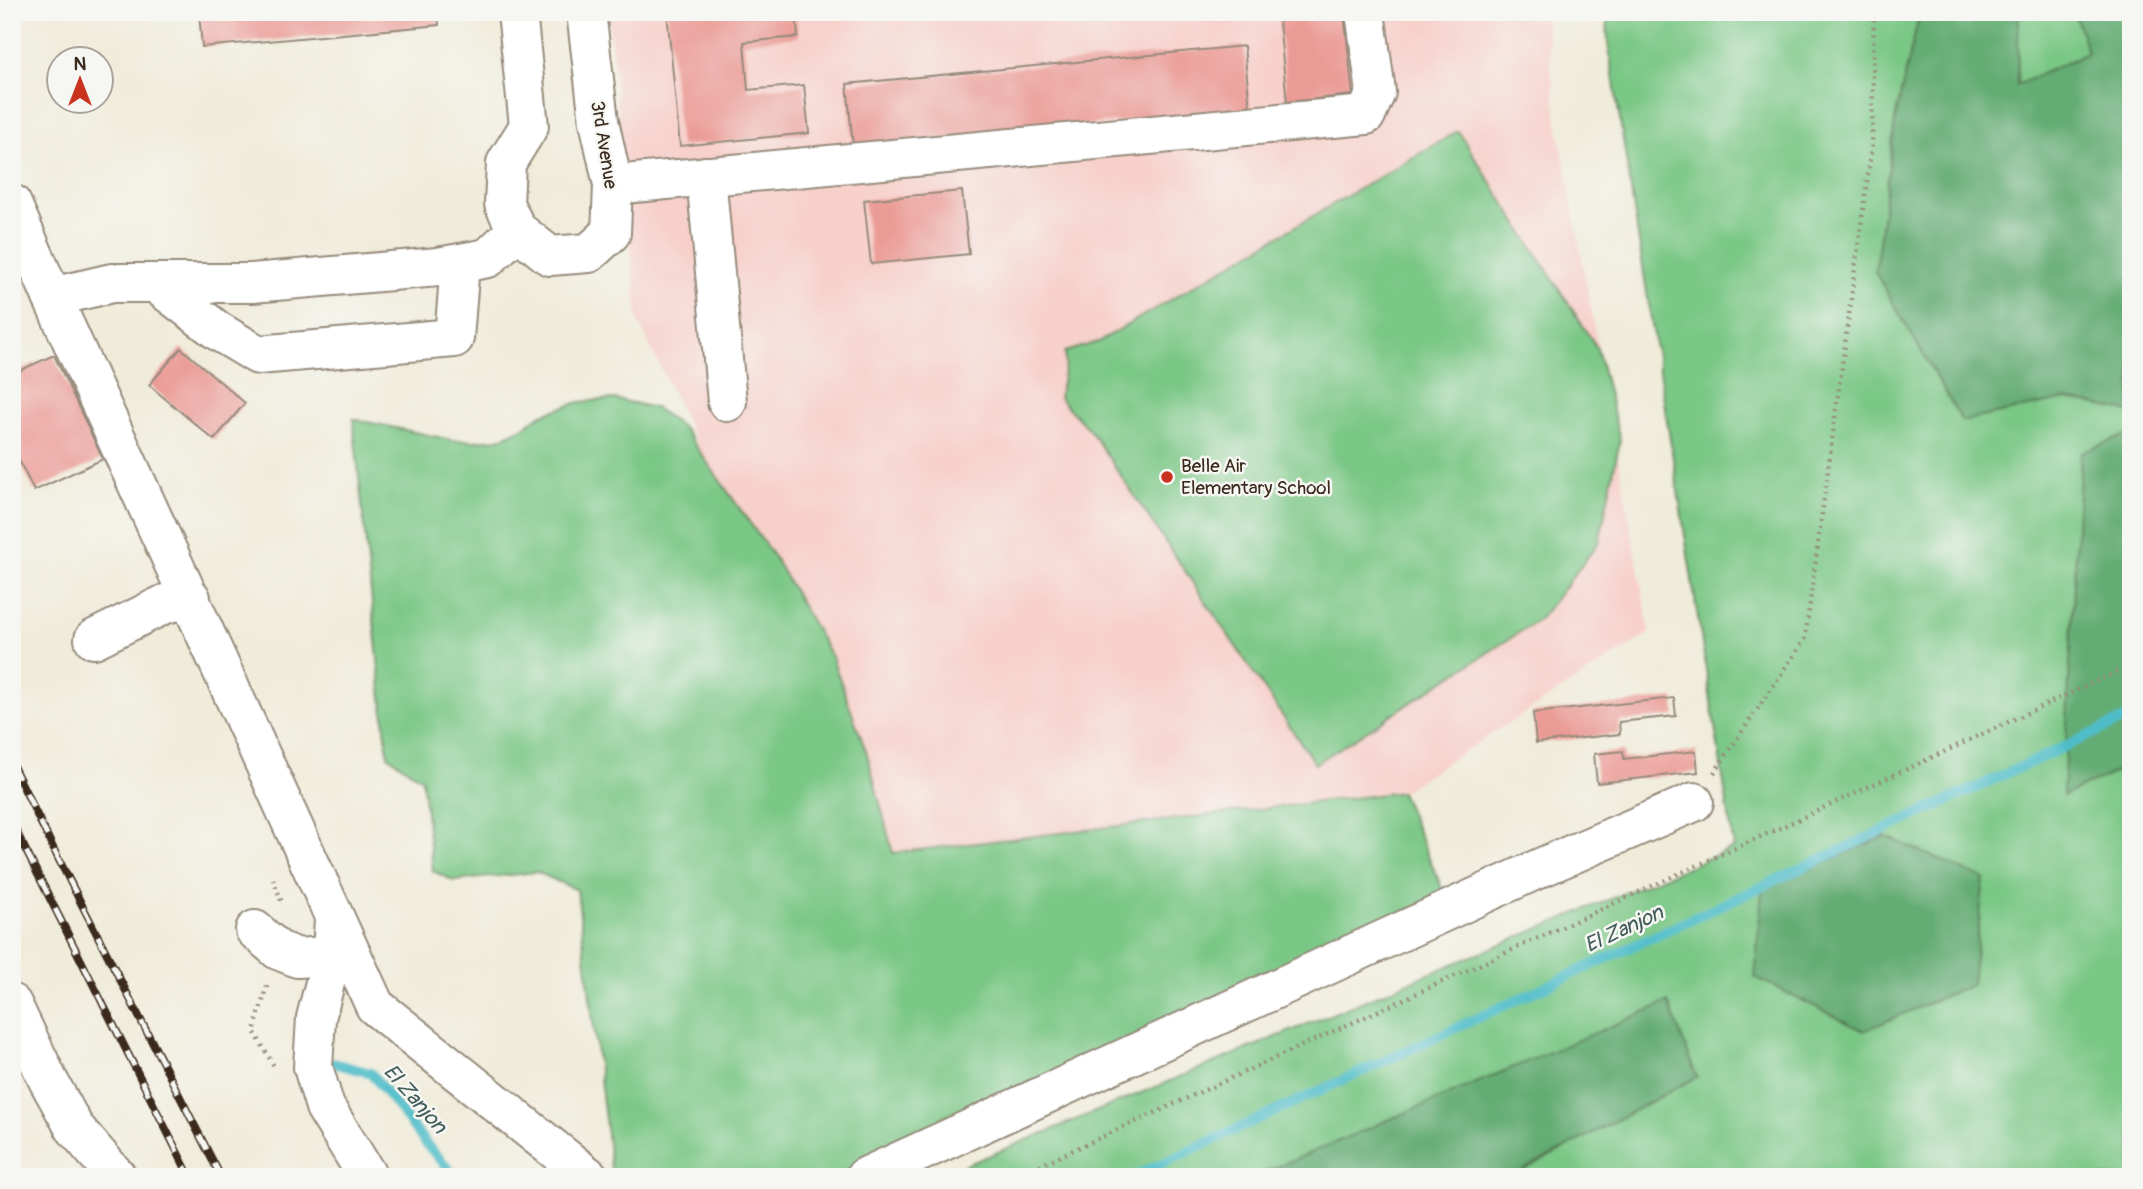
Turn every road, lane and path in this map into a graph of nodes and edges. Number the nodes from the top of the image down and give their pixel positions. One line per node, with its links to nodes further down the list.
1 (517, 12): 8 (street)
2 (586, 12): 6 (street, 3rd Avenue)
3 (1365, 12): 5 (street)
4 (1874, 12): 16 (path)
5 (706, 176): 6 (street); 12 (street)
6 (613, 185): 8 (street, 3rd Avenue)
7 (12, 204): 11 (street)
8 (517, 230): 9 (street)
9 (460, 264): 10 (street); 10 (street)
10 (155, 283): 11 (street)
11 (52, 297): 13 (street)
12 (727, 402)
13 (191, 598): 14 (street); 19 (street)
14 (94, 639)
15 (2131, 665): 26 (path)
16 (1694, 802): 25 (street)
17 (270, 870): 18 (path)
18 (266, 940): 19 (street); 21 (path)
19 (342, 954): 23 (street); 24 (street)
20 (12, 1004): 22 (street)
21 (254, 1031)
22 (117, 1177)
23 (368, 1177)
24 (589, 1177)
25 (865, 1177)
26 (1014, 1177)

